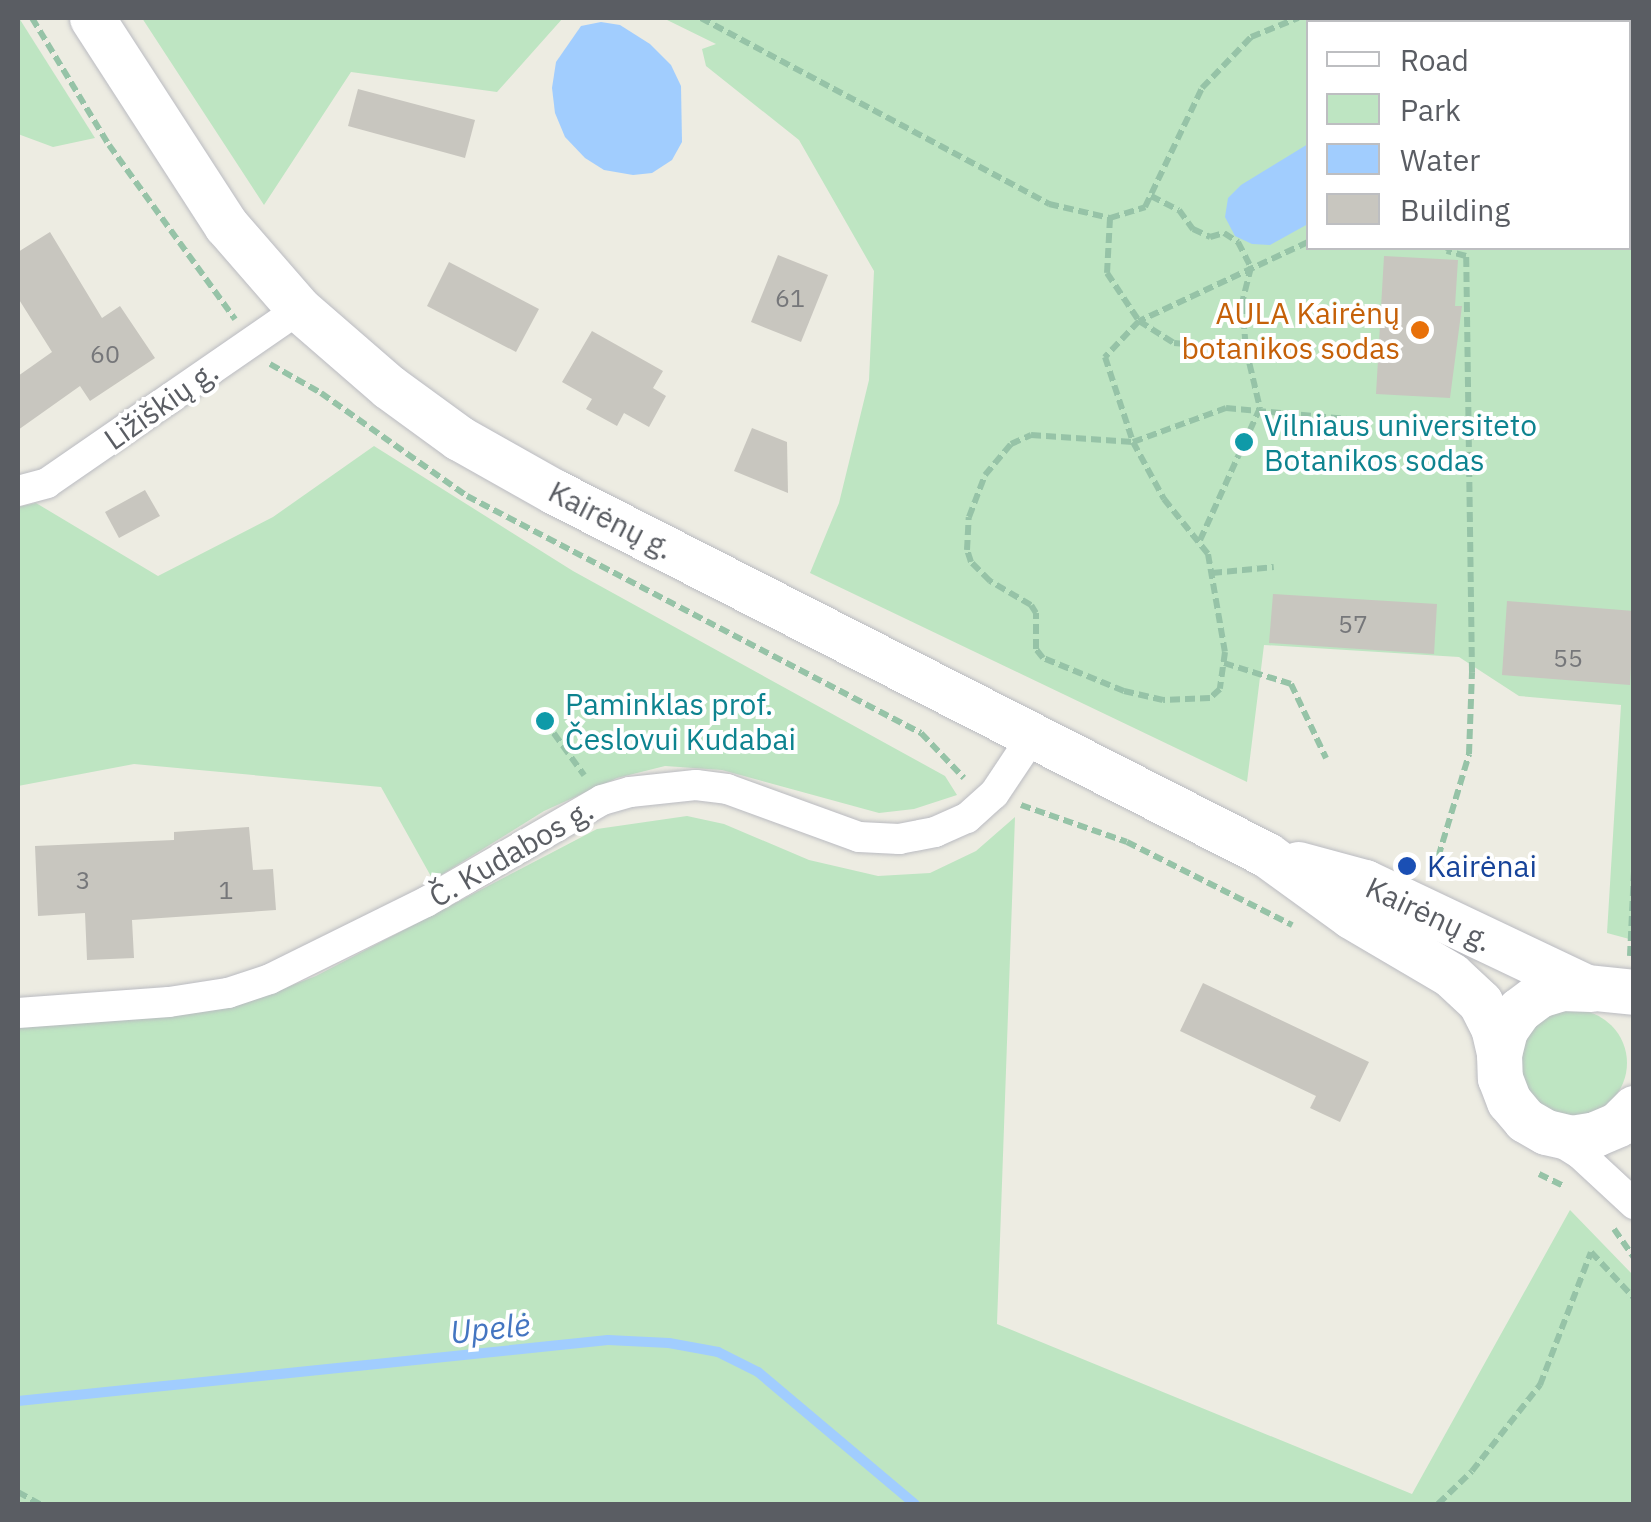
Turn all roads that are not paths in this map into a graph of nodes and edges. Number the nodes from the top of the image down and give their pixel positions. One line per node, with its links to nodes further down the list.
1 (92, 18): 2 (main road, Kairėnų g.)
2 (299, 309): 3 (street, Ližiškių g.); 4 (main road, Kairėnų g.)
3 (18, 491)
4 (1032, 737): 5 (main road, Kairėnų g.); 8 (street, Č. Kudabos g.)
5 (1267, 855): 7 (main road, Kairėnų g.); 10 (main road, Kairėnų g.)
6 (1632, 982): 7 (main road)
7 (1586, 987): 9 (main road); 10 (main road)
8 (18, 1013)
9 (1634, 1017)
10 (1498, 1054): 12 (main road, Kairėnų g.)
11 (1634, 1108): 12 (main road)
12 (1546, 1132): 13 (street)
13 (1634, 1204)

